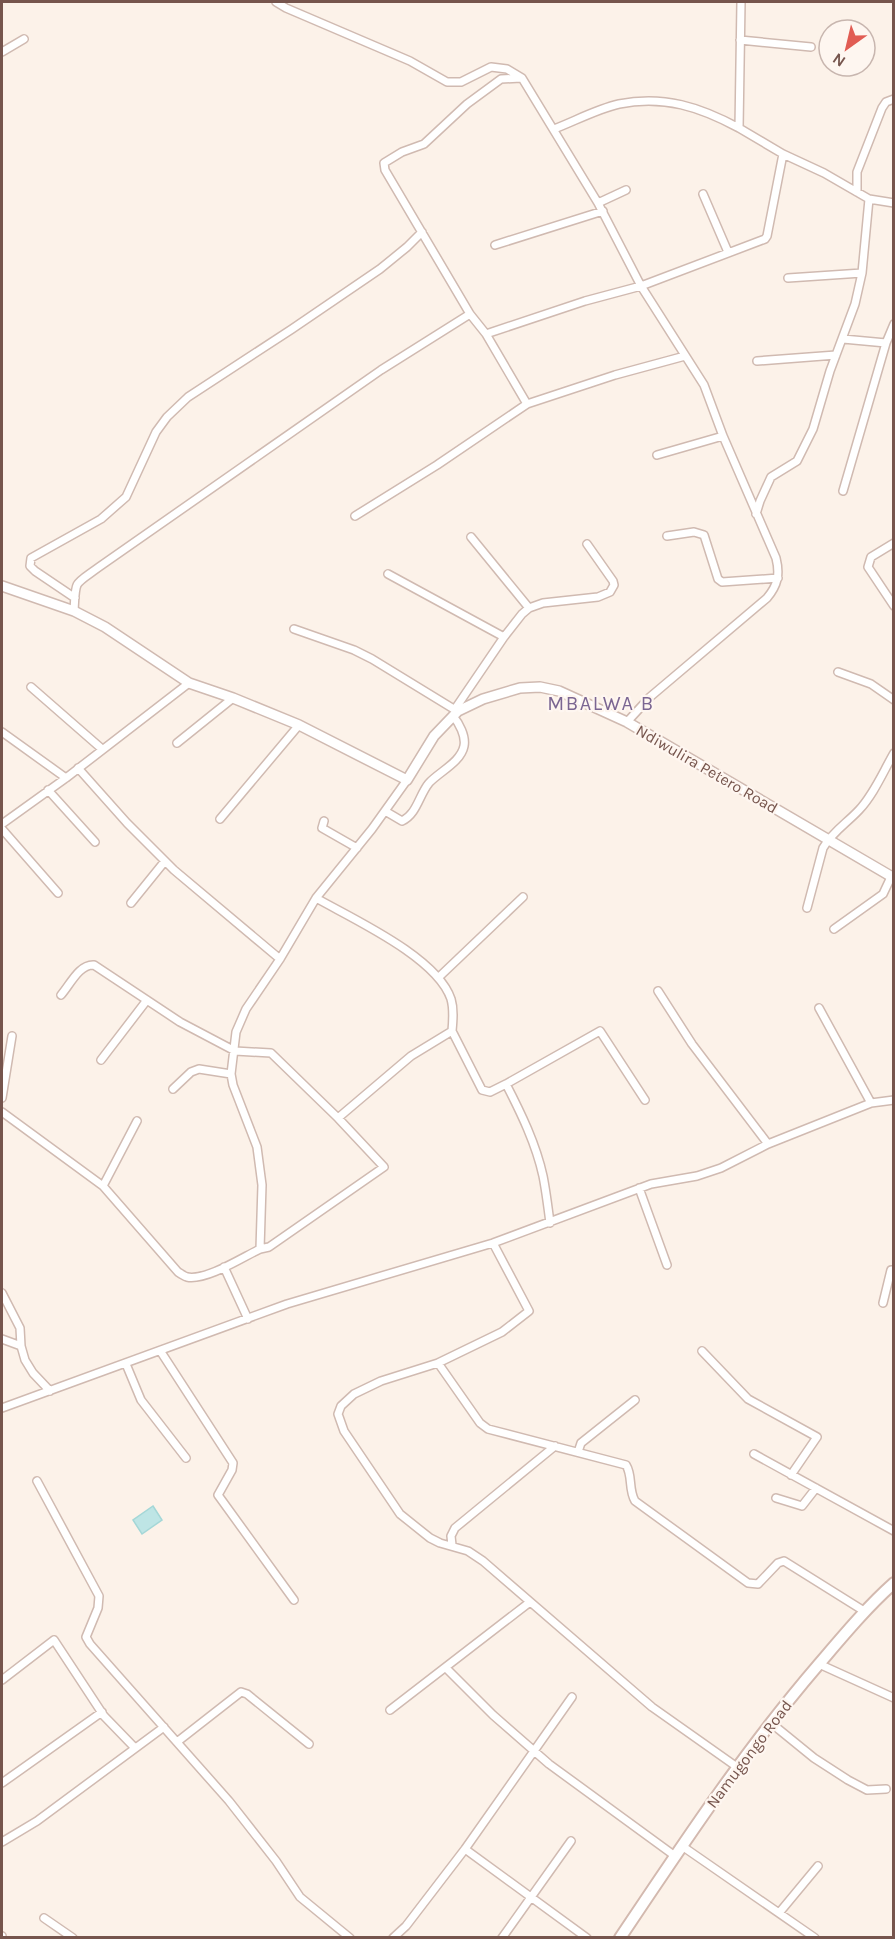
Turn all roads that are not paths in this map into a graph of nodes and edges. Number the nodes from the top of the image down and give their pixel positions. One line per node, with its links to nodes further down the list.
1 (276, 2): 7 (street)
2 (741, 2): 4 (street)
3 (24, 39): 6 (street)
4 (740, 40): 5 (street); 9 (street)
5 (811, 46)
6 (2, 52)
7 (522, 78): 10 (street); 19 (street)
8 (894, 99): 13 (street)
9 (739, 128): 10 (street); 11 (street)
10 (554, 129): 16 (street)
11 (783, 154): 13 (street); 21 (street)
12 (626, 190): 16 (street)
13 (857, 192): 15 (street)
14 (702, 194): 21 (street)
15 (869, 199): 17 (street); 22 (street)
16 (598, 202): 18 (street)
17 (894, 203)
18 (603, 211): 20 (street); 24 (street)
19 (422, 232): 25 (street); 46 (street)
20 (495, 245)
21 (728, 252): 24 (street)
22 (862, 273): 23 (street); 28 (street)
23 (788, 278)
24 (641, 286): 27 (street); 31 (street)
25 (470, 314): 27 (street); 46 (street)
26 (894, 324): 29 (street)
27 (486, 334): 33 (street)
28 (843, 339): 29 (street); 30 (street)
29 (886, 343): 36 (street)
30 (836, 355): 32 (street); 37 (street)
31 (685, 356): 33 (street); 34 (street)
32 (757, 361)
33 (527, 405): 38 (street)
34 (723, 436): 35 (street); 37 (street)
35 (657, 454)
36 (843, 491)
37 (756, 514): 44 (street)
38 (355, 516)
39 (667, 536): 44 (street)
40 (471, 537): 48 (street)
41 (894, 543): 47 (street)
42 (587, 544): 48 (street)
43 (388, 574): 51 (street)
44 (778, 578): 58 (street)
45 (2, 586): 49 (street)
46 (75, 598): 49 (street)
47 (894, 606)
48 (529, 608): 51 (street)
49 (74, 611): 53 (street)
50 (294, 629): 57 (street)
51 (504, 637): 57 (street)
52 (838, 672): 56 (street)
53 (189, 683): 55 (street); 62 (street)
54 (31, 687): 62 (street)
55 (233, 698): 59 (street); 61 (street)
56 (894, 700)
57 (455, 712): 58 (street, Ndiwulira Petero Road); 66 (street, Ndiwulira Petero Road); 68 (street)
58 (627, 722): 73 (street, Ndiwulira Petero Road)
59 (299, 725): 66 (street); 69 (street)
60 (2, 732): 65 (street)
61 (177, 743)
62 (102, 749): 64 (street)
63 (894, 753): 73 (street)
64 (78, 768): 65 (street); 76 (street)
65 (66, 778): 67 (street)
66 (407, 780): 68 (street)
67 (48, 790): 71 (street); 74 (street)
68 (385, 811): 75 (street)
69 (220, 819)
70 (324, 821): 75 (street)
71 (2, 824)
72 (2, 829): 78 (street)
73 (828, 839): 77 (street, Ndiwulira Petero Road); 82 (street)
74 (95, 842)
75 (357, 848): 80 (street)
76 (165, 861): 81 (street); 84 (street)
77 (892, 877): 83 (street)
78 (58, 893)
79 (523, 897): 85 (street)
80 (316, 898): 84 (street); 85 (street)
81 (131, 903)
82 (807, 908)
83 (834, 929)
84 (280, 959): 92 (street)
85 (439, 977): 90 (street)
86 (658, 991): 104 (street)
87 (61, 995): 88 (street)
88 (147, 1000): 92 (street); 93 (street)
89 (819, 1008): 100 (street)
90 (452, 1031): 95 (street); 102 (street)
91 (12, 1036): 97 (street)
92 (235, 1051): 94 (street); 102 (street)
93 (101, 1060)
94 (231, 1074): 96 (street); 109 (street)
95 (506, 1084): 98 (street); 107 (street)
96 (173, 1089)
97 (2, 1098)
98 (645, 1100)
99 (894, 1100): 100 (street)
100 (871, 1103): 104 (street)
101 (3, 1115): 105 (street)
102 (338, 1118): 109 (street)
103 (137, 1121): 105 (street)
104 (768, 1144): 106 (street)
105 (103, 1186): 111 (street)
106 (639, 1188): 107 (street); 110 (street)
107 (550, 1223): 108 (street)
108 (493, 1243): 115 (street); 120 (street)
109 (260, 1248): 111 (street)
110 (667, 1265)
111 (224, 1267): 115 (street)
112 (894, 1270): 114 (street)
113 (2, 1293): 117 (street)
114 (883, 1303)
115 (248, 1319): 119 (street)
116 (2, 1340): 117 (street)
117 (21, 1346): 122 (street)
118 (702, 1351): 129 (street)
119 (161, 1352): 121 (street); 136 (street)
120 (438, 1363): 125 (street); 134 (street)
121 (126, 1364): 122 (street); 128 (street)
122 (51, 1390): 124 (street)
123 (635, 1400): 126 (street)
124 (2, 1408)
125 (555, 1446): 126 (street); 134 (street)
126 (578, 1452): 138 (street)
127 (754, 1454): 129 (street)
128 (186, 1458)
129 (791, 1475): 131 (street)
130 (37, 1481): 147 (street)
131 (816, 1488): 132 (street); 133 (street)
132 (777, 1498)
133 (894, 1531)
134 (452, 1545): 137 (street)
135 (894, 1583): 138 (main road, Namugongo Road)
136 (294, 1600)
137 (530, 1602): 140 (street); 152 (street)
138 (864, 1611): 139 (main road, Namugongo Road)
139 (819, 1664): 143 (street); 146 (main road, Namugongo Road)
140 (446, 1668): 144 (street); 151 (street)
141 (2, 1680): 145 (street)
142 (572, 1697): 151 (street)
143 (894, 1698)
144 (390, 1710)
145 (102, 1712): 150 (street); 153 (street)
146 (771, 1723): 152 (main road, Namugongo Road); 154 (street)
147 (164, 1727): 148 (street); 150 (street)
148 (177, 1742): 149 (street); 165 (street)
149 (309, 1744)
150 (135, 1748): 156 (street)
151 (534, 1750): 157 (street); 158 (street)
152 (737, 1767): 158 (main road, Namugongo Road)
153 (2, 1783)
154 (886, 1789)
155 (571, 1841): 160 (street)
156 (2, 1842)
157 (465, 1849): 160 (street); 166 (street)
158 (678, 1851): 161 (street); 169 (main road, Namugongo Road)
159 (818, 1866): 161 (street)
160 (531, 1897): 167 (street); 168 (street)
161 (779, 1913): 163 (street)
162 (44, 1918): 164 (street)
163 (811, 1936)
164 (73, 1938)
165 (350, 1938)
166 (393, 1938)
167 (502, 1938)
168 (587, 1938)
169 (620, 1938)

